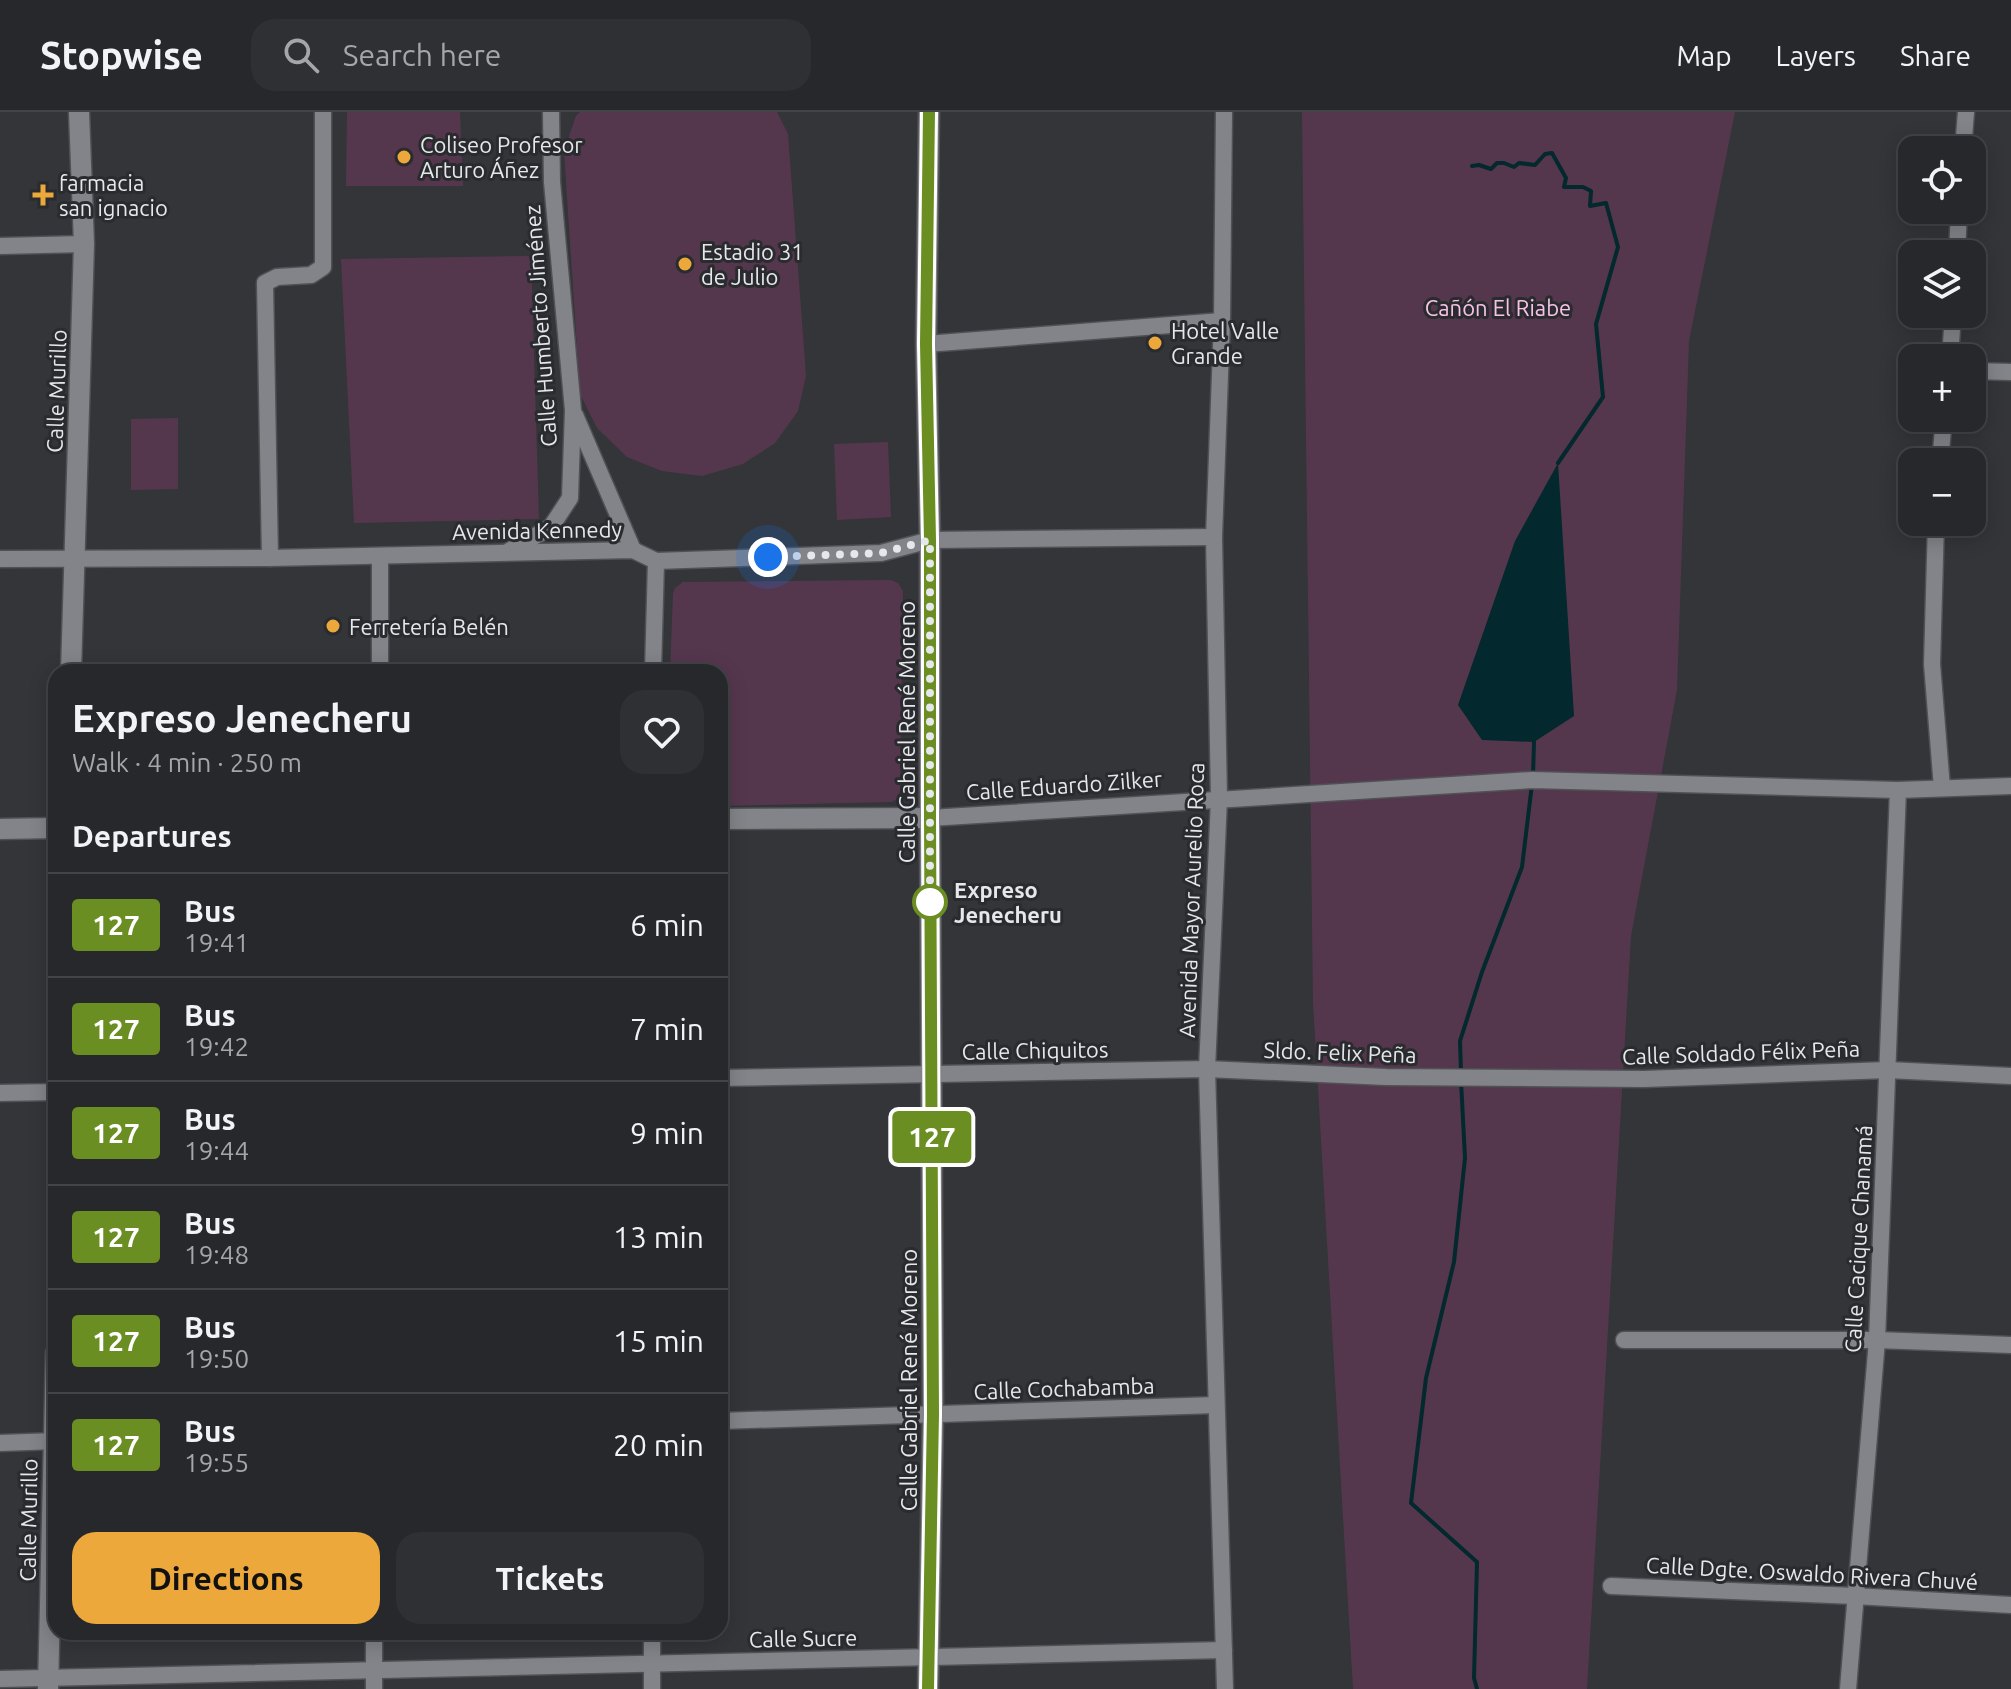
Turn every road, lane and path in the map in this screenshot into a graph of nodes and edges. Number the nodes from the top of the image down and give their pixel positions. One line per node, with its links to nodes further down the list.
1 (79, 112): 8 (street, Calle Murillo)
2 (323, 112): 22 (street)
3 (551, 112): 14 (street, Calle Humberto Jiménez)
4 (929, 112): 11 (street, Calle Gabriel René Moreno)
5 (1224, 112): 10 (street, Avenida Mayor Aurelio Roca)
6 (1966, 112): 7 (street)
7 (1964, 136)
8 (84, 244): 9 (street); 21 (street, Calle Murillo)
9 (0, 246)
10 (1222, 321): 11 (street); 16 (street, Avenida Mayor Aurelio Roca)
11 (926, 344): 17 (street, Calle Gabriel René Moreno)
12 (1986, 371): 13 (street)
13 (2011, 372)
14 (573, 410): 18 (street); 19 (street, Calle Humberto Jiménez)
15 (1936, 536): 29 (street)
16 (1214, 537): 17 (street, Avenida Kennedy); 31 (street, Avenida Mayor Aurelio Roca)
17 (930, 540): 24 (street, Avenida Kennedy); 32 (street, Calle Gabriel René Moreno)
18 (633, 550): 19 (street, Avenida Kennedy); 24 (street, Avenida Kennedy)
19 (505, 553): 20 (street, Avenida Kennedy)
20 (380, 556): 22 (street, Avenida Kennedy); 26 (street)
21 (76, 558): 22 (street, Avenida Kennedy); 23 (street, Avenida Kennedy); 25 (street, Calle Murillo)
22 (270, 558)
23 (0, 559)
24 (656, 561): 27 (street)
25 (71, 664)
26 (380, 664)
27 (653, 664)
28 (2011, 786): 29 (street, Calle Eduardo Zilker)
29 (1942, 788): 30 (street, Calle Eduardo Zilker)
30 (1898, 790): 31 (street, Calle Eduardo Zilker); 37 (street, Calle Cacique Chanamá)
31 (1219, 799): 32 (street, Calle Eduardo Zilker); 36 (street, Avenida Mayor Aurelio Roca)
32 (930, 818): 33 (street, Calle Eduardo Zilker); 38 (street, Calle Gabriel René Moreno)
33 (728, 819)
34 (48, 828): 35 (street)
35 (0, 829)
36 (1207, 1069): 38 (street, Calle Chiquitos); 41 (street, Sldo. Felix Peña); 47 (street, Avenida Mayor Aurelio Roca)
37 (1888, 1070): 39 (street, Calle Soldado Félix Peña); 41 (street, Calle Soldado Félix Peña); 45 (street, Calle Cacique Chanamá)
38 (931, 1074): 40 (street, Calle Chiquitos); 48 (street, Calle Gabriel René Moreno)
39 (2011, 1076)
40 (728, 1078)
41 (1471, 1078)
42 (48, 1092): 43 (street)
43 (0, 1093)
44 (1624, 1340): 45 (street)
45 (1877, 1340): 46 (street); 53 (street, Calle Cacique Chanamá)
46 (2011, 1345)
47 (1216, 1405): 48 (street, Calle Cochabamba); 58 (street, Avenida Mayor Aurelio Roca)
48 (933, 1414): 49 (street, Calle Cochabamba); 59 (street, Calle Gabriel René Moreno)
49 (728, 1421)
50 (48, 1442): 51 (street)
51 (0, 1443)
52 (1611, 1586): 53 (street, Calle Dgte. Oswaldo Rivera Chuvé)
53 (1855, 1596): 54 (street, Calle Dgte. Oswaldo Rivera Chuvé); 68 (street, Calle Cacique Chanamá)
54 (2011, 1605)
55 (49, 1640): 63 (street, Calle Murillo)
56 (374, 1640): 61 (street)
57 (652, 1640): 60 (street)
58 (1224, 1650): 59 (street, Calle Sucre); 67 (street, Avenida Mayor Aurelio Roca)
59 (928, 1657): 60 (street, Calle Sucre); 66 (street, Calle Gabriel René Moreno)
60 (652, 1664): 61 (street, Calle Sucre); 65 (street)
61 (374, 1670): 63 (street, Calle Sucre); 64 (street)
62 (0, 1679): 63 (street, Calle Sucre)
63 (48, 1684)
64 (374, 1689)
65 (652, 1689)
66 (928, 1689)
67 (1225, 1689)
68 (1848, 1689)

